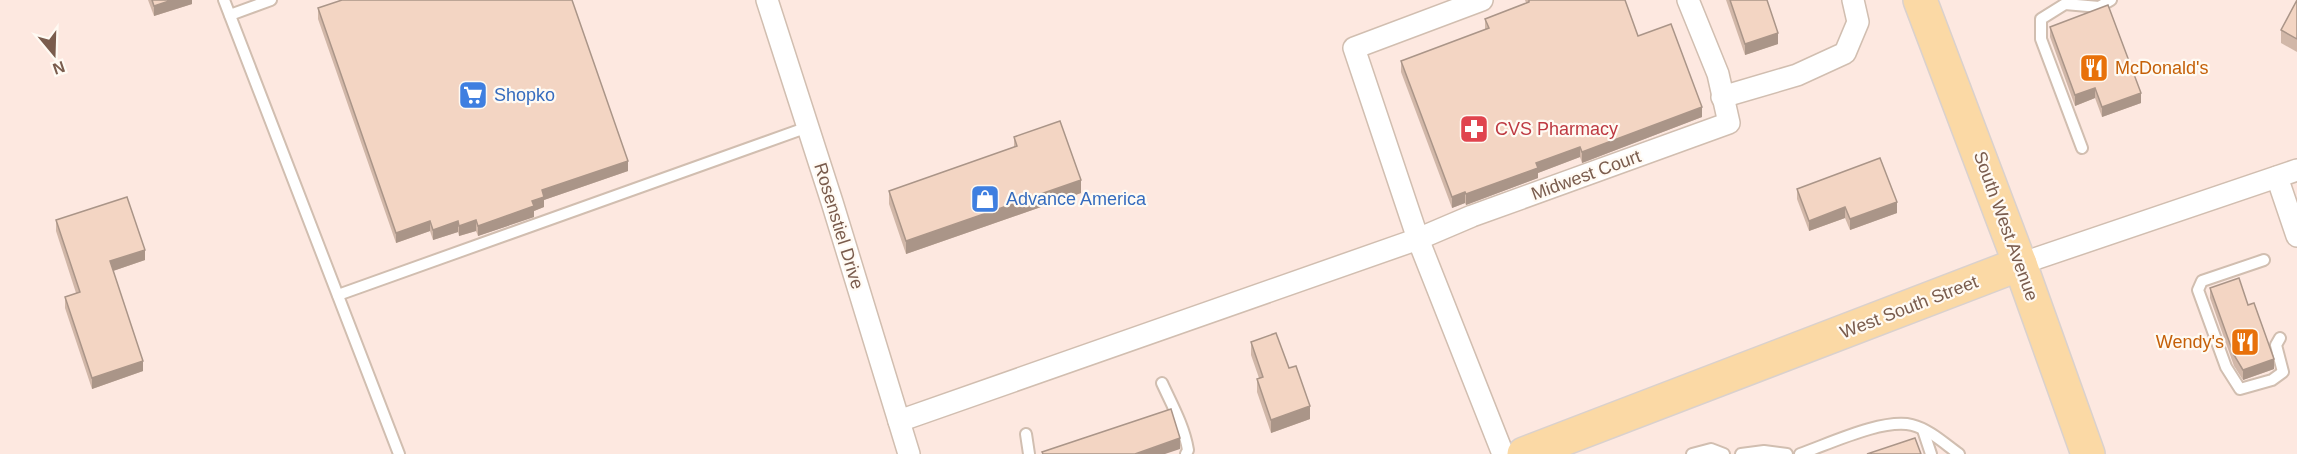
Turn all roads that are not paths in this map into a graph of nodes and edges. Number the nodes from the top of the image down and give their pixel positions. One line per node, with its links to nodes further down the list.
1 (224, 0): 11 (lane)
2 (271, 0): 11 (lane)
3 (767, 0): 13 (street, Rosenstiel Drive)
4 (1482, 0): 18 (street)
5 (1688, 0): 12 (street, Midwest Court)
6 (1853, 0): 12 (street)
7 (1920, 0): 20 (main road, South West Avenue)
8 (2076, 0): 10 (lane)
9 (2111, 0): 10 (lane)
10 (2065, 4): 14 (lane)
11 (230, 15): 21 (lane)
12 (1722, 97): 18 (street, Midwest Court)
13 (808, 127): 21 (lane); 24 (street, Rosenstiel Drive)
14 (2082, 148)
15 (2297, 170): 16 (street, West South Street)
16 (2277, 177): 17 (street); 20 (street, West South Street)
17 (2297, 236)
18 (1418, 239): 24 (street); 32 (street)
19 (2264, 260): 22 (lane)
20 (2020, 264): 33 (main road, West South Street); 40 (main road, South West Avenue)
21 (338, 296): 28 (lane)
22 (2280, 338)
23 (1161, 383): 31 (lane)
24 (899, 421): 29 (street, Rosenstiel Drive)
25 (1923, 430): 27 (lane); 38 (lane); 39 (lane)
26 (1026, 434): 30 (lane)
27 (1804, 453)
28 (399, 454)
29 (909, 454)
30 (1029, 454)
31 (1186, 454)
32 (1503, 454)
33 (1524, 454)
34 (1692, 454): 35 (lane)
35 (1724, 454)
36 (1741, 454): 37 (lane)
37 (1787, 454)
38 (1931, 454)
39 (1959, 454)
40 (2088, 454)

